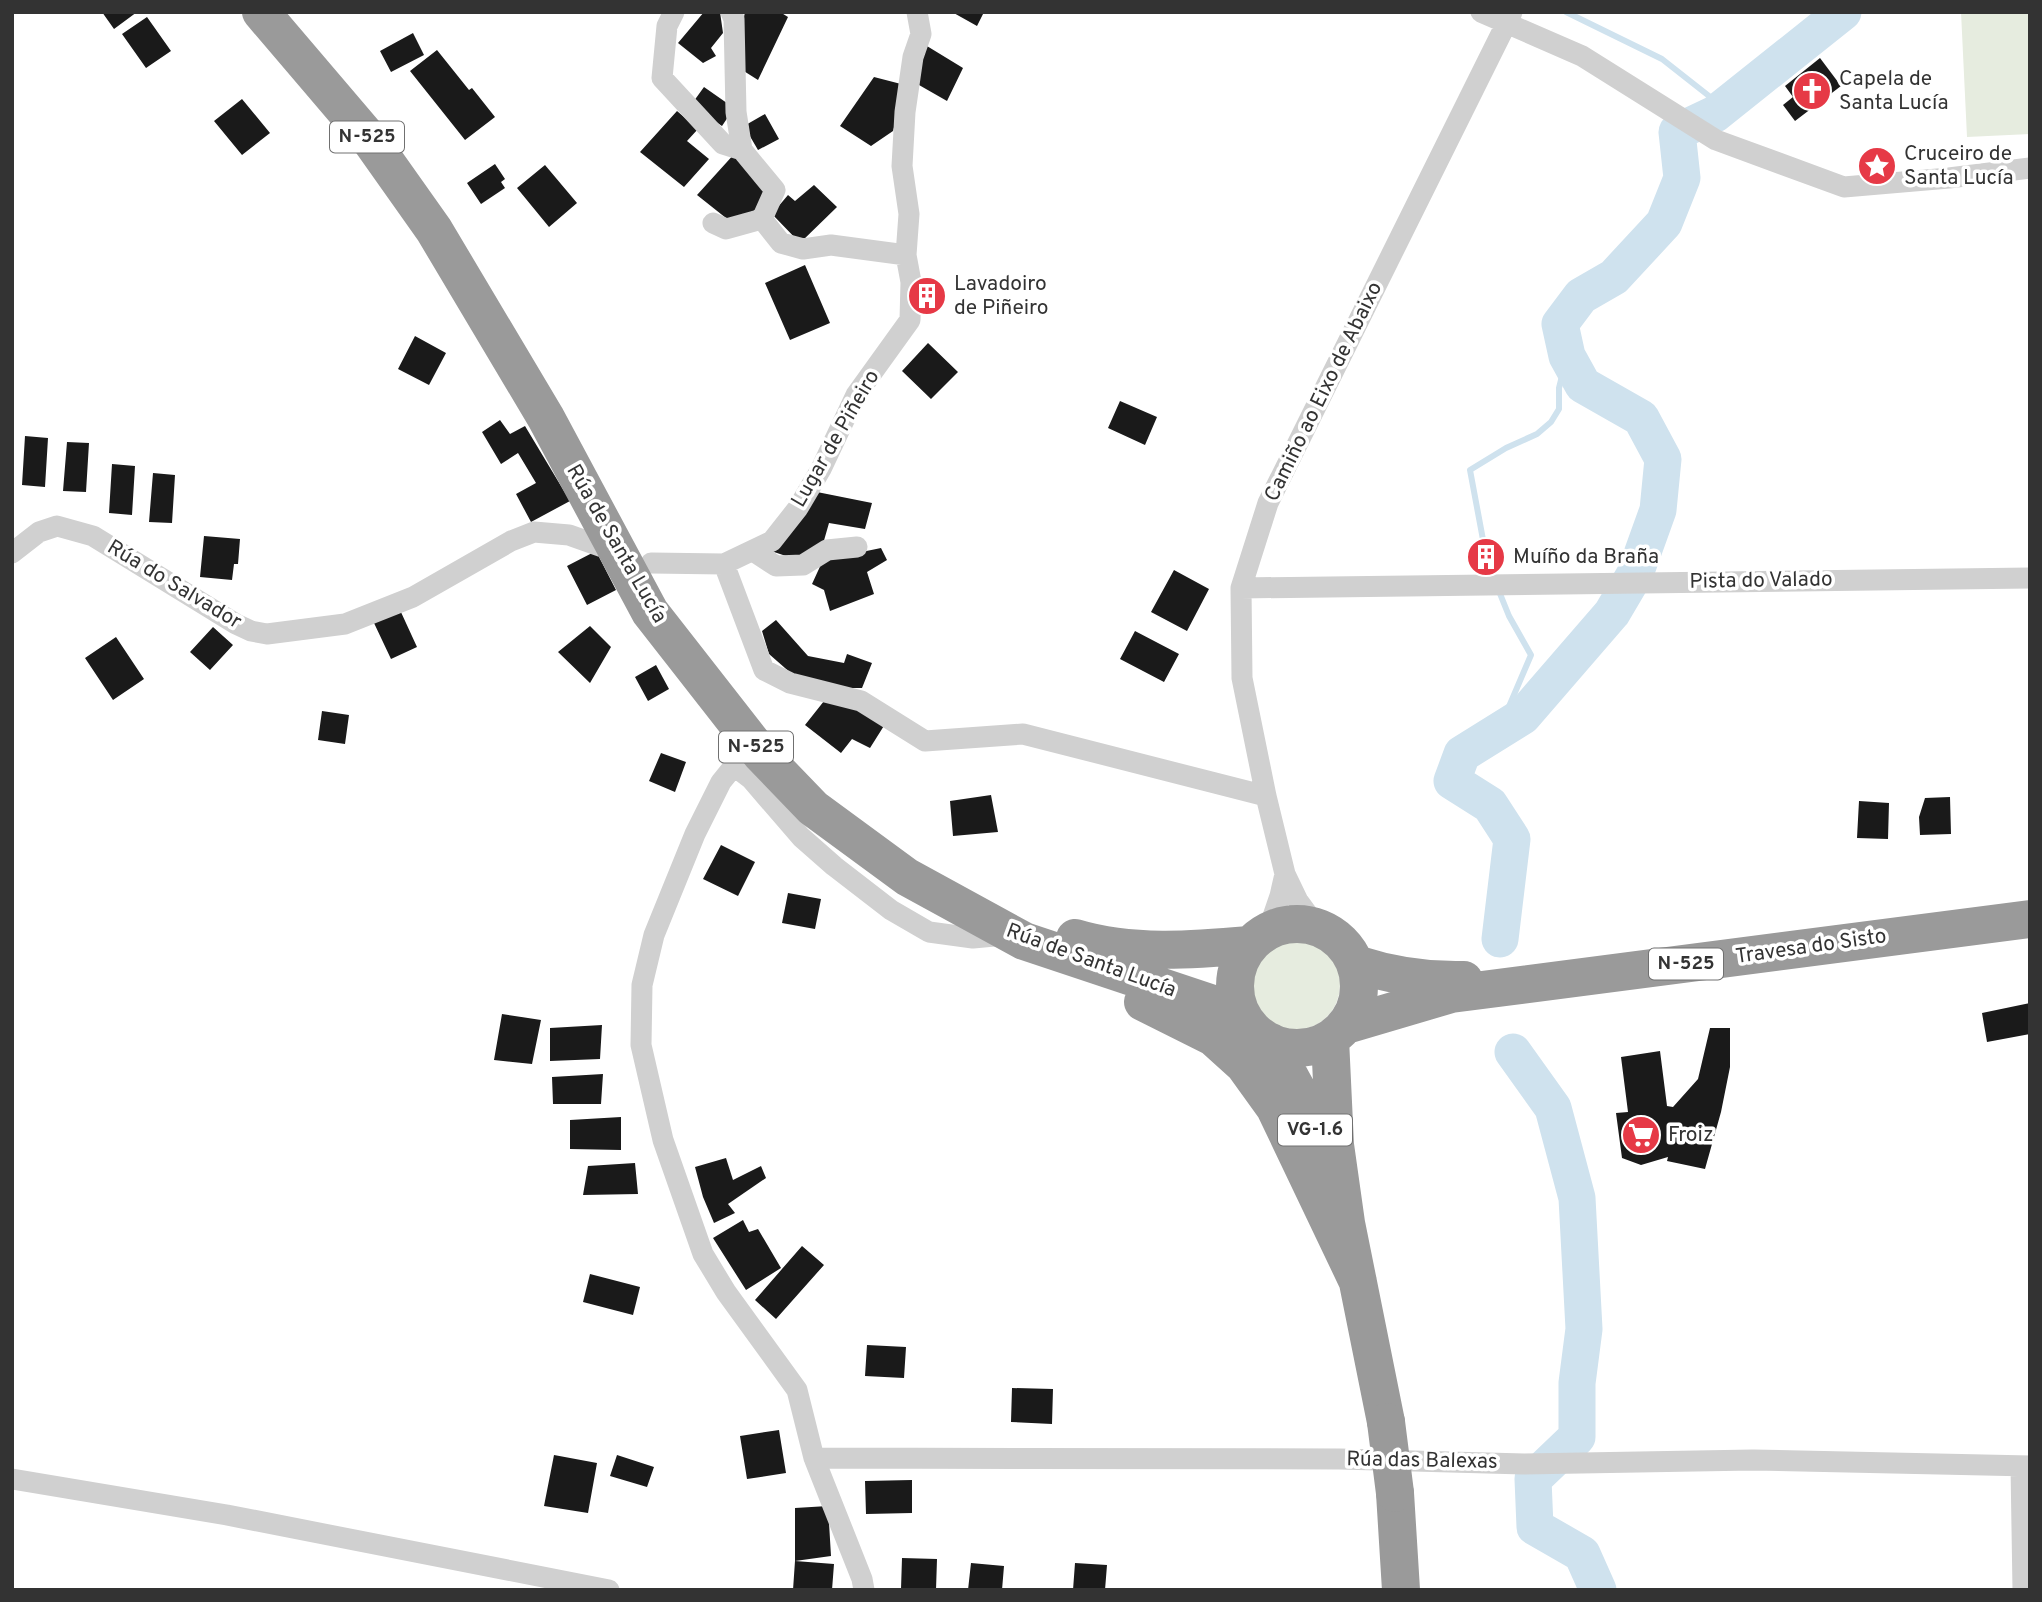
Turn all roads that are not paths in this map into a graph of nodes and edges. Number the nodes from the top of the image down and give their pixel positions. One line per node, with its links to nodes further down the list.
1 (261, 12): 13 (highway, Rúa de Santa Lucía / N-525)
2 (284, 12): 17 (highway, Rúa de Santa Lucía / N-525)
3 (674, 12): 8 (street)
4 (731, 12): 8 (street)
5 (917, 12): 12 (street, Lugar de Piñeiro)
6 (1481, 12): 7 (street)
7 (1509, 18): 9 (street); 20 (street, Camiño ao Eixo de Abaixo)
8 (742, 150): 10 (street)
9 (2030, 168)
10 (762, 219): 11 (street); 12 (street)
11 (713, 223)
12 (906, 255): 15 (street, Lugar de Piñeiro)
13 (615, 547): 16 (street, Rúa do Salvador); 26 (highway, Rúa de Santa Lucía / N-525)
14 (856, 547): 15 (street)
15 (752, 551): 18 (street, Lugar de Piñeiro)
16 (12, 553)
17 (650, 564): 18 (street, Lugar de Piñeiro); 21 (highway, Rúa de Santa Lucía / N-525)
18 (724, 564): 22 (street)
19 (2030, 578): 20 (street, Pista do Valado)
20 (1241, 588): 22 (street, Camiño ao Eixo de Abaixo)
21 (749, 705): 26 (street); 30 (highway, Rúa de Santa Lucía / N-525)
22 (1266, 796): 23 (street, Camiño ao Eixo de Abaixo)
23 (1285, 874): 28 (street); 29 (street)
24 (2030, 904): 31 (highway, Travesa do Sisto / N-525)
25 (891, 910): 26 (street); 26 (street); 37 (street)
26 (959, 914): 30 (highway, Rúa de Santa Lucía / N-525); 30 (street)
27 (2030, 919): 33 (highway, Travesa do Sisto / N-525)
28 (1318, 926): 29 (highway, N-525); 31 (highway)
29 (1259, 938): 30 (highway, Rúa de Santa Lucía / N-525); 32 (highway)
30 (1063, 944): 32 (highway, Rúa de Santa Lucía / N-525); 36 (highway)
31 (1356, 964): 33 (highway)
32 (1240, 1013): 34 (highway, N-525)
33 (1338, 1032): 34 (highway, N-525); 35 (highway, VG-1.6)
34 (1270, 1042): 35 (highway, VG-1.6)
35 (1346, 1223): 36 (highway, VG-1.6)
36 (1358, 1282): 42 (highway, VG-1.6, bridge)
37 (814, 1458): 38 (street, Rúa das Balexas); 41 (street)
38 (2025, 1466): 43 (street)
39 (12, 1479): 40 (street)
40 (609, 1590)
41 (864, 1590)
42 (1401, 1590)
43 (2023, 1590)

